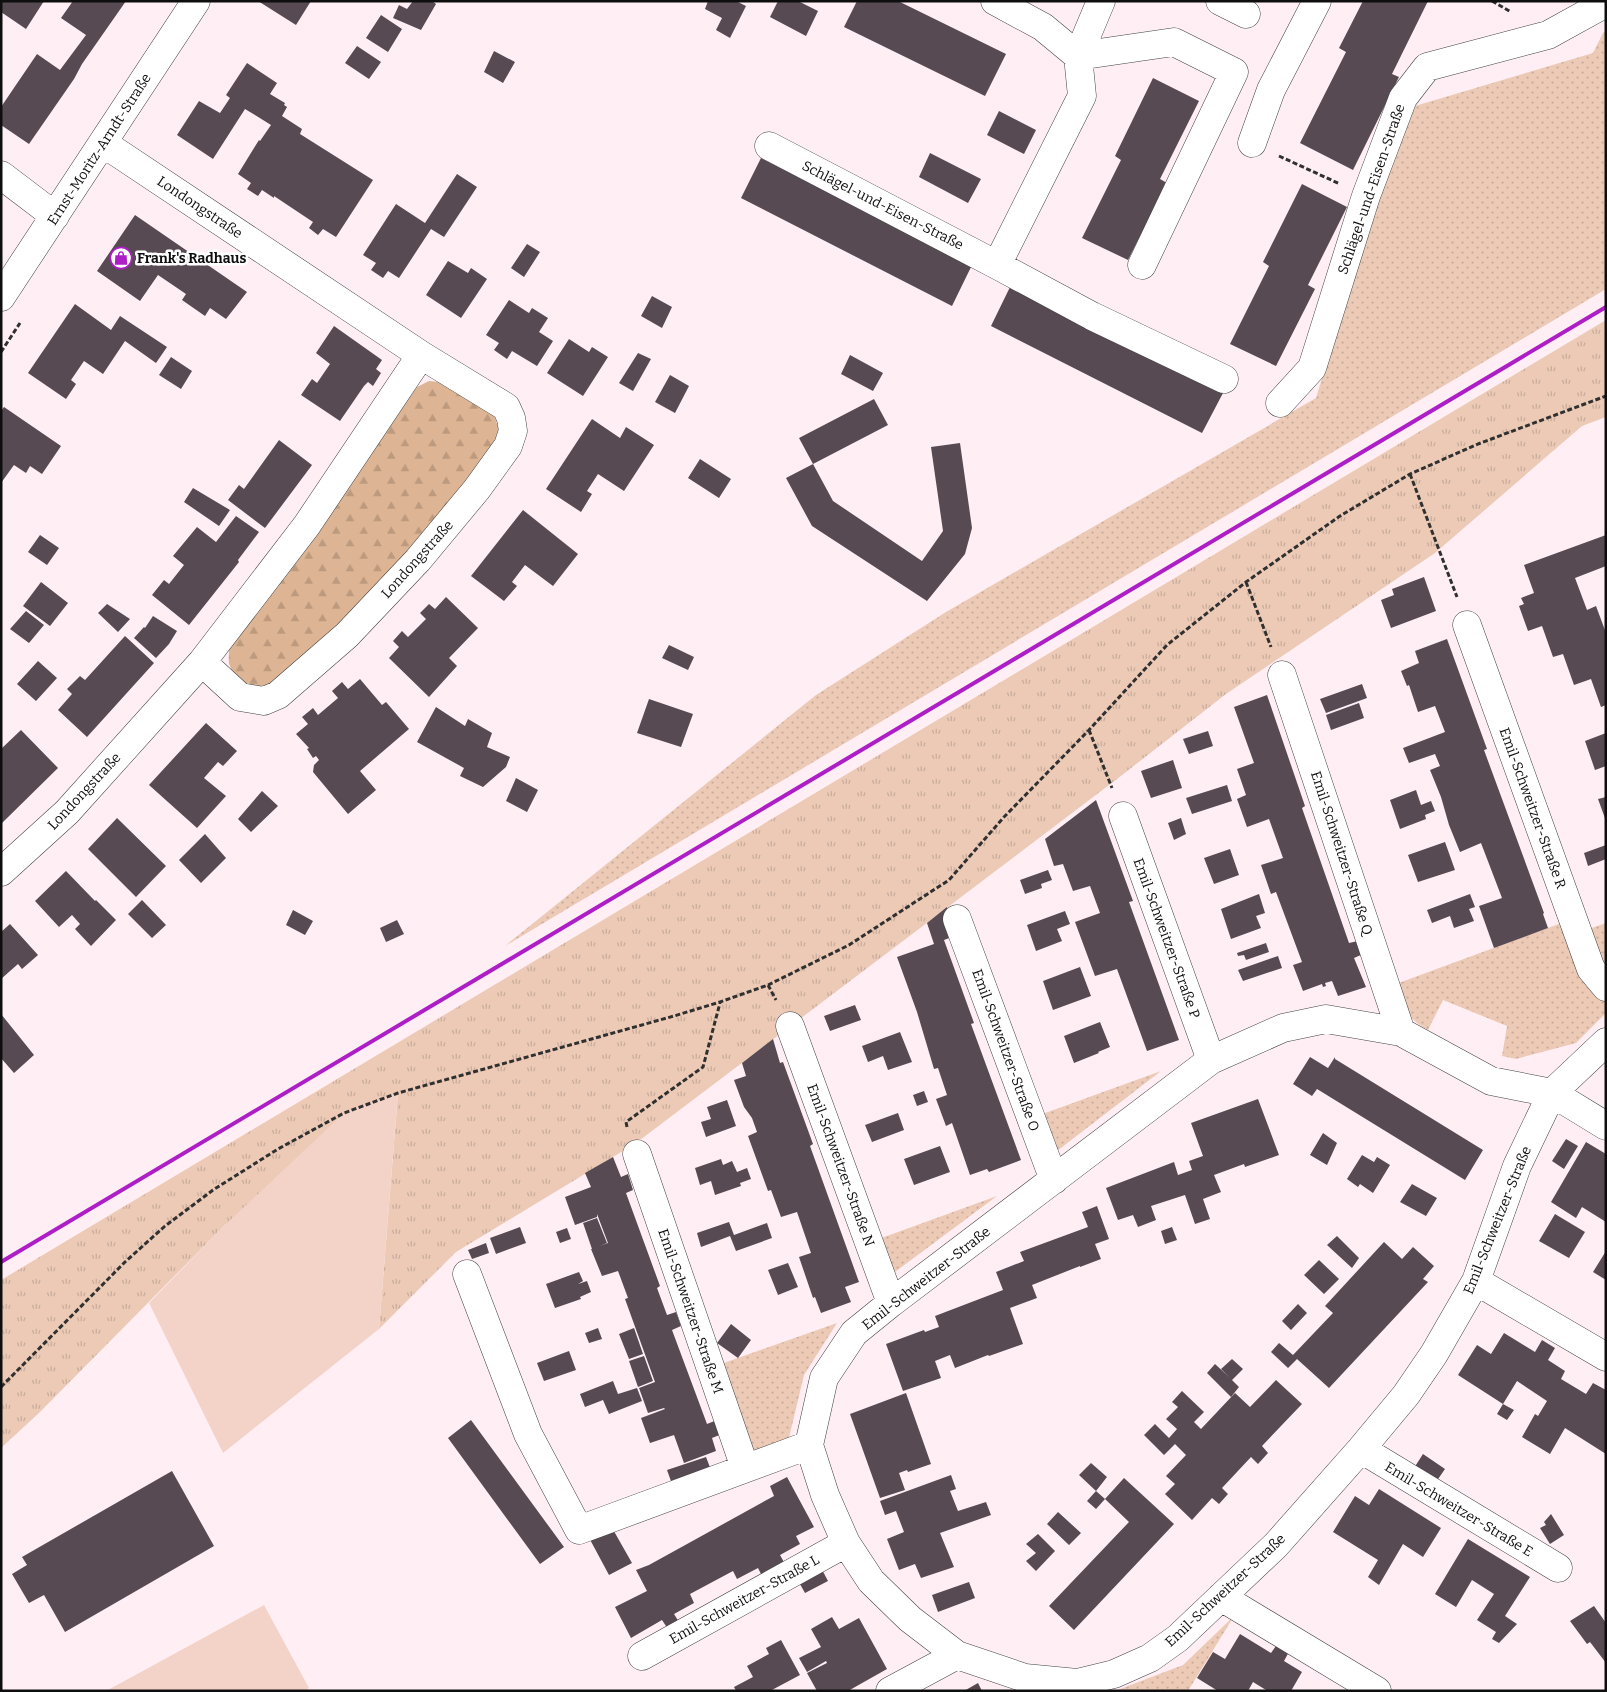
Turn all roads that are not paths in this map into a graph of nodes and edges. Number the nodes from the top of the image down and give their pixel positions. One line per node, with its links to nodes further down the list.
1 (196, 1): 9 (street, Ernst-Moritz-Arndt-Straße)
2 (995, 1): 8 (street)
3 (1101, 1): 8 (street)
4 (1220, 1): 7 (street)
5 (1317, 1): 10 (street)
6 (1606, 3): 19 (street, Schlägel-und-Eisen-Straße)
7 (1246, 14)
8 (1078, 56): 14 (street); 15 (street)
9 (103, 143): 13 (street, Ernst-Moritz-Arndt-Straße); 17 (street, Londongstraße)
10 (1252, 143)
11 (769, 146): 14 (street, Schlägel-und-Eisen-Straße)
12 (1, 175): 13 (street)
13 (55, 216): 16 (street, Ernst-Moritz-Arndt-Straße)
14 (997, 265): 18 (street, Schlägel-und-Eisen-Straße)
15 (1142, 266)
16 (1, 297)
17 (421, 355): 21 (street, Londongstraße); 21 (street, Londongstraße)
18 (1224, 379)
19 (1280, 403)
20 (1467, 625): 26 (street, Emil-Schweitzer-Straße R)
21 (202, 662): 24 (street, Londongstraße)
22 (1282, 675): 28 (street, Emil-Schweitzer-Straße Q)
23 (1122, 816): 30 (street, Emil-Schweitzer-Straße P)
24 (1, 872)
25 (957, 919): 34 (street, Emil-Schweitzer-Straße O)
26 (1606, 987)
27 (790, 1026): 37 (street, Emil-Schweitzer-Straße N)
28 (1401, 1032): 30 (street, Emil-Schweitzer-Straße); 31 (street, Emil-Schweitzer-Straße)
29 (1606, 1042): 31 (street, Emil-Schweitzer-Straße)
30 (1211, 1060): 34 (street, Emil-Schweitzer-Straße)
31 (1552, 1093): 32 (street); 36 (street, Emil-Schweitzer-Straße)
32 (1606, 1126)
33 (637, 1154): 41 (street, Emil-Schweitzer-Straße M)
34 (1054, 1180): 37 (street, Emil-Schweitzer-Straße)
35 (467, 1274): 41 (street)
36 (1476, 1281): 38 (street); 40 (street, Emil-Schweitzer-Straße)
37 (890, 1303): 39 (street, Emil-Schweitzer-Straße)
38 (1606, 1357)
39 (809, 1445): 41 (street); 42 (street, Emil-Schweitzer-Straße)
40 (1361, 1449): 43 (street, Emil-Schweitzer-Straße E); 44 (street, Emil-Schweitzer-Straße)
41 (745, 1468)
42 (846, 1543): 45 (street, Emil-Schweitzer-Straße); 46 (street, Emil-Schweitzer-Straße L)
43 (1558, 1568)
44 (1221, 1597): 47 (street, Emil-Schweitzer-Straße); 49 (street)
45 (957, 1655): 47 (street, Emil-Schweitzer-Straße); 48 (street)
46 (642, 1656)
47 (1077, 1687)
48 (890, 1691)
49 (1377, 1691)

